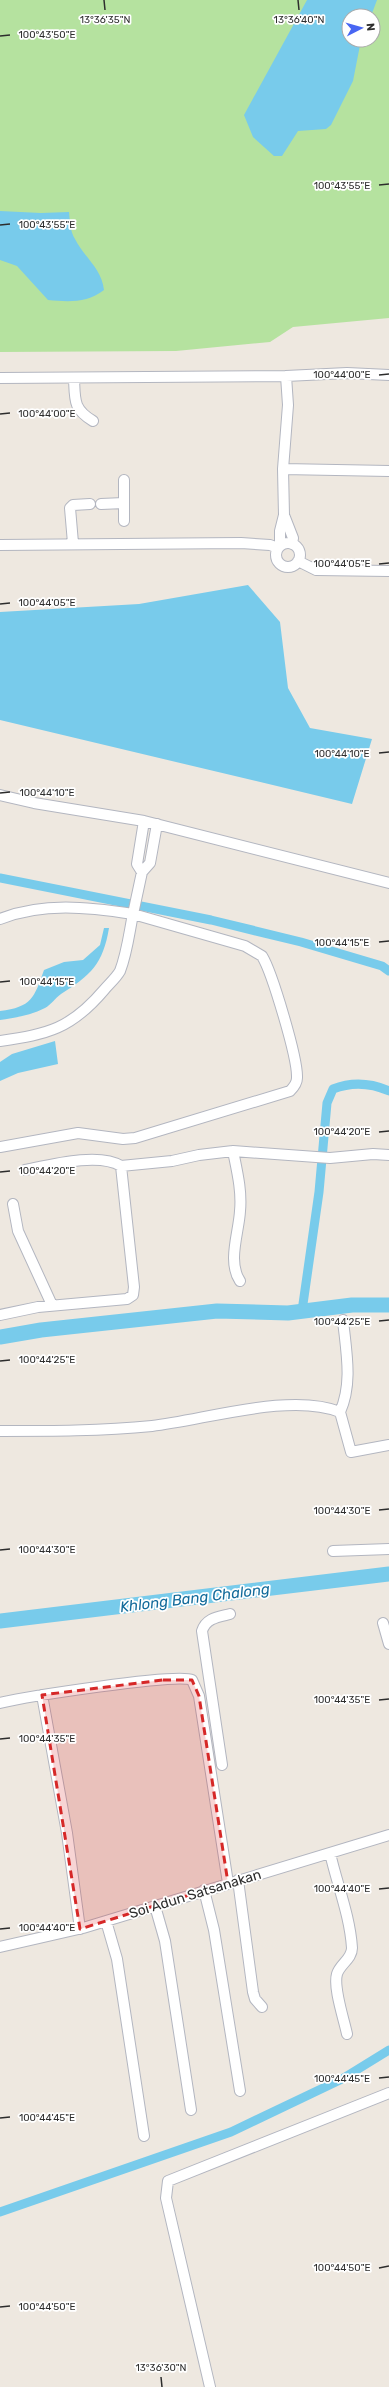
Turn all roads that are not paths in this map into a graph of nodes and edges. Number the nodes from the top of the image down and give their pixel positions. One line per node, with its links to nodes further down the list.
1 (389, 374): 2 (street)
2 (286, 376): 4 (street); 6 (street)
3 (0, 378): 4 (street)
4 (74, 378): 5 (street)
5 (93, 421)
6 (283, 469): 7 (street); 12 (street)
7 (389, 471)
8 (124, 480): 9 (street)
9 (124, 503): 11 (street); 13 (street)
10 (90, 504): 14 (street)
11 (101, 504)
12 (284, 516): 15 (street); 17 (street)
13 (124, 521)
14 (73, 543): 16 (street); 17 (street)
15 (292, 544): 17 (street); 18 (street)
16 (0, 545)
17 (279, 546): 18 (street)
18 (298, 561): 19 (street)
19 (389, 572)
20 (0, 795): 21 (street)
21 (144, 821): 22 (street); 23 (street)
22 (157, 824): 23 (street); 24 (street)
23 (142, 872): 25 (street)
24 (389, 883)
25 (133, 911): 26 (street); 27 (street); 28 (street)
26 (0, 919)
27 (0, 1041)
28 (0, 1147)
29 (233, 1151): 30 (street); 31 (street); 34 (street)
30 (389, 1155)
31 (121, 1166): 32 (street); 35 (street)
32 (25, 1170)
33 (13, 1204): 35 (street)
34 (240, 1280)
35 (52, 1305): 36 (street)
36 (0, 1314)
37 (344, 1320): 38 (street)
38 (340, 1412): 39 (street); 40 (street)
39 (0, 1431)
40 (389, 1445)
41 (389, 1550): 42 (street)
42 (333, 1551)
43 (230, 1614): 48 (street)
44 (383, 1623): 45 (street)
45 (389, 1644)
46 (42, 1695): 47 (street); 51 (street); 55 (street)
47 (0, 1703)
48 (222, 1765)
49 (389, 1835): 50 (street, Soi Adun Satsanakan)
50 (330, 1853): 51 (street, Soi Adun Satsanakan); 58 (street)
51 (233, 1882): 52 (street, Soi Adun Satsanakan); 57 (street)
52 (204, 1890): 53 (street, Soi Adun Satsanakan); 59 (street)
53 (156, 1906): 54 (street, Soi Adun Satsanakan); 61 (street)
54 (106, 1921): 55 (street, Soi Adun Satsanakan); 62 (street)
55 (80, 1929): 56 (street, Soi Adun Satsanakan)
56 (0, 1947)
57 (262, 2007)
58 (347, 2034)
59 (240, 2091)
60 (389, 2093): 63 (street)
61 (191, 2110)
62 (144, 2136)
63 (210, 2387)

